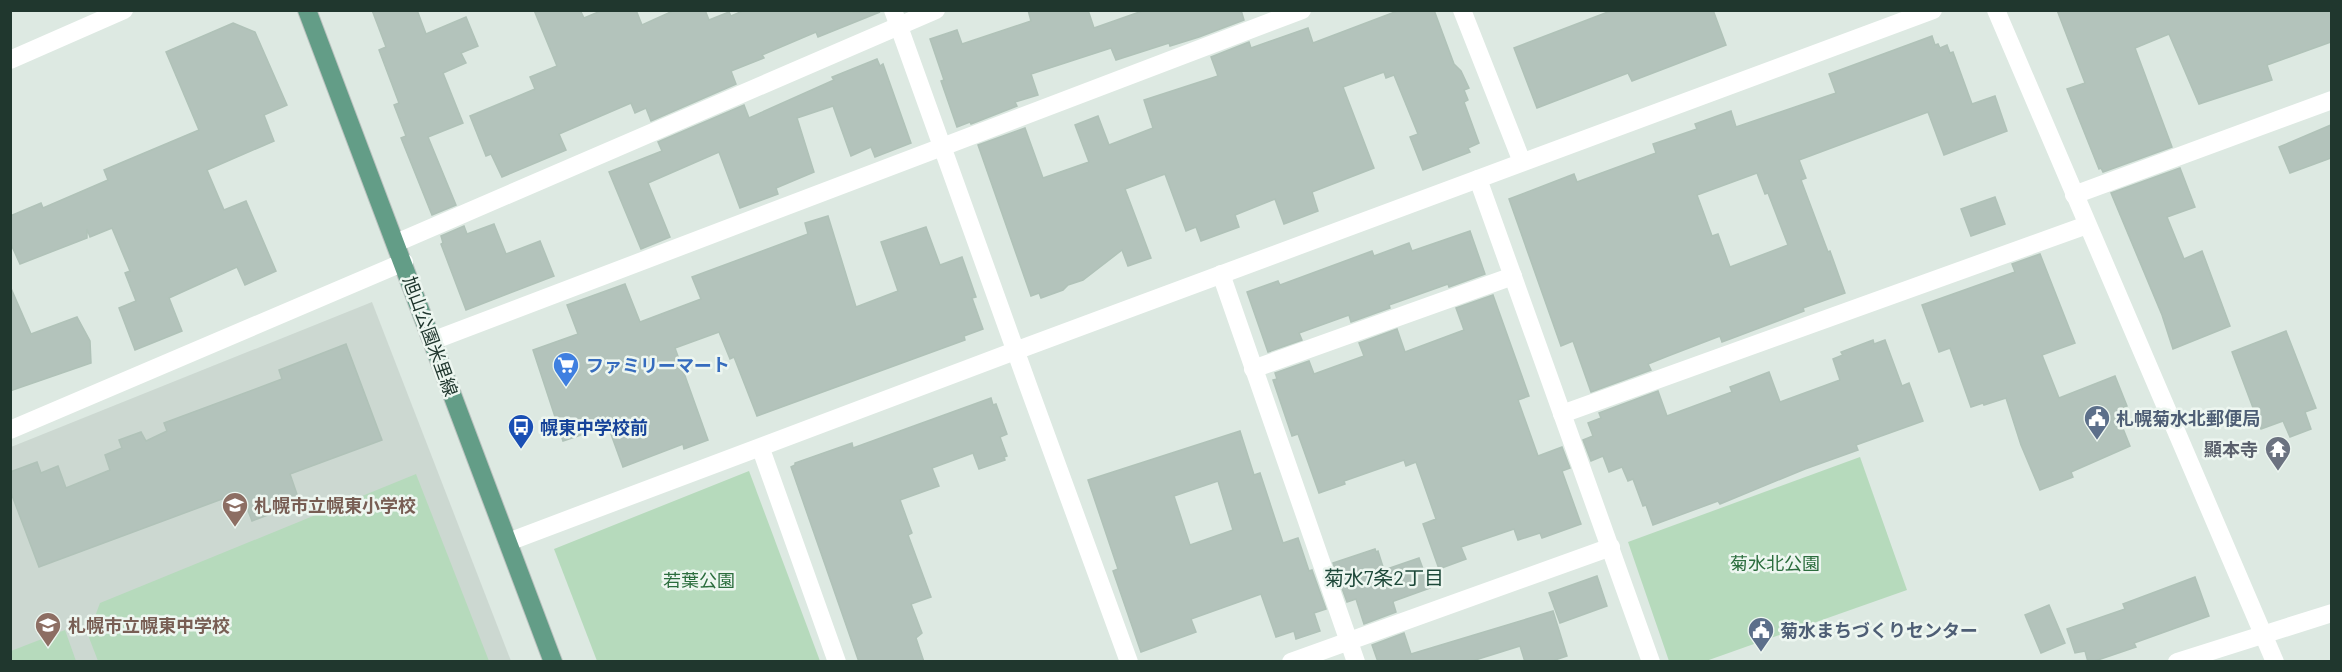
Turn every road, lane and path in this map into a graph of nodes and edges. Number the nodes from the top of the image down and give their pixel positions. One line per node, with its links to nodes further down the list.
1 (124, 10): 9 (street)
2 (307, 10): 16 (main road, 旭山公園米里線)
3 (936, 10): 8 (street)
4 (1302, 10): 11 (street)
5 (1462, 10): 12 (street)
6 (1933, 10): 12 (street)
7 (1996, 10): 14 (street)
8 (896, 19): 11 (street); 16 (street)
9 (10, 60)
10 (2331, 100): 14 (street)
11 (943, 145): 20 (street); 21 (street)
12 (1522, 162): 13 (street)
13 (1478, 179): 18 (street); 19 (street)
14 (2074, 195): 15 (street)
15 (2087, 225): 23 (street); 29 (street)
16 (396, 243): 17 (main road, 旭山公園米里線)
17 (404, 262): 20 (main road, 旭山公園米里線); 24 (street)
18 (1221, 274): 21 (street); 22 (street)
19 (1513, 276): 22 (street); 23 (street)
20 (432, 340): 26 (main road, 旭山公園米里線)
21 (1015, 351): 25 (street); 33 (street)
22 (1253, 369): 30 (street)
23 (1562, 414): 27 (street)
24 (10, 430)
25 (760, 448): 26 (street); 32 (street)
26 (508, 542): 31 (main road, 旭山公園米里線)
27 (1611, 547): 30 (street); 36 (street)
28 (2331, 613): 29 (street)
29 (2263, 634): 37 (street); 38 (street)
30 (1349, 641): 34 (street); 35 (street)
31 (553, 662)
32 (837, 662)
33 (1130, 662)
34 (1291, 662)
35 (1356, 662)
36 (1651, 662)
37 (2177, 662)
38 (2275, 662)

